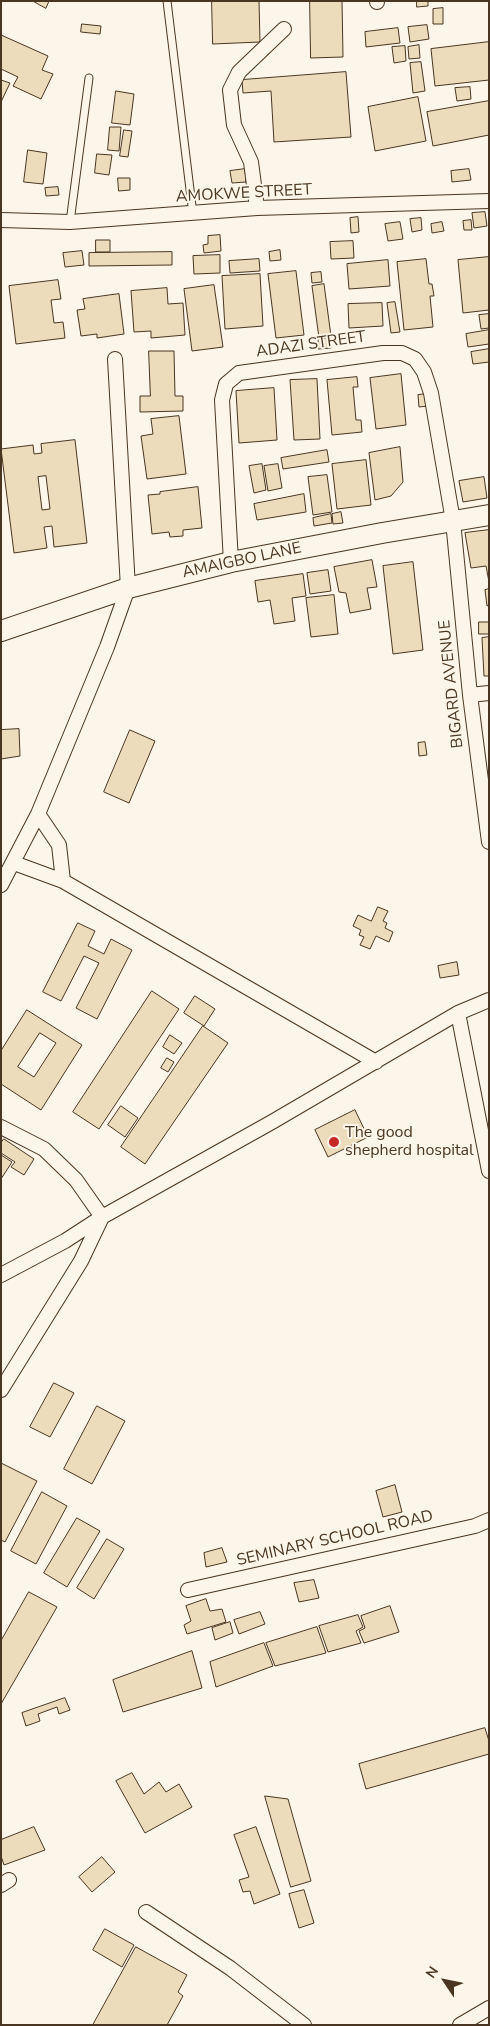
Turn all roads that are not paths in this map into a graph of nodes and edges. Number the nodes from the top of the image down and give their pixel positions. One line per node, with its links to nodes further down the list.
1 (167, 1): 6 (lane)
2 (284, 29): 5 (street)
3 (89, 78): 8 (lane)
4 (489, 201): 5 (street, AMOKWE STREET)
5 (257, 208): 6 (street, AMOKWE STREET)
6 (193, 214): 8 (street, AMOKWE STREET)
7 (1, 220): 8 (street, AMOKWE STREET)
8 (70, 222)
9 (115, 359): 13 (street)
10 (489, 515): 11 (main road, AMAIGBO LANE)
11 (453, 521): 12 (main road, AMAIGBO LANE); 12 (street, ADAZI STREET); 16 (street, BIGARD AVENUE)
12 (231, 562): 13 (main road, AMAIGBO LANE)
13 (128, 588): 14 (main road, AMAIGBO LANE); 17 (street)
14 (1, 631)
15 (489, 694): 16 (street)
16 (470, 696): 18 (street, BIGARD AVENUE)
17 (38, 814): 19 (street); 20 (street)
18 (489, 842)
19 (14, 864): 20 (street); 21 (street)
20 (63, 881): 24 (street)
21 (1, 885)
22 (489, 1000): 23 (street)
23 (458, 1013): 24 (street); 26 (street)
24 (376, 1062): 27 (street)
25 (1, 1127): 27 (street)
26 (489, 1171)
27 (102, 1217): 28 (street); 29 (street)
28 (1, 1274)
29 (1, 1390)
30 (489, 1520): 31 (street, SEMINARY SCHOOL ROAD)
31 (188, 1590)
32 (146, 1912): 35 (street)
33 (489, 2008): 34 (street)
34 (467, 2022)
35 (304, 2025)

